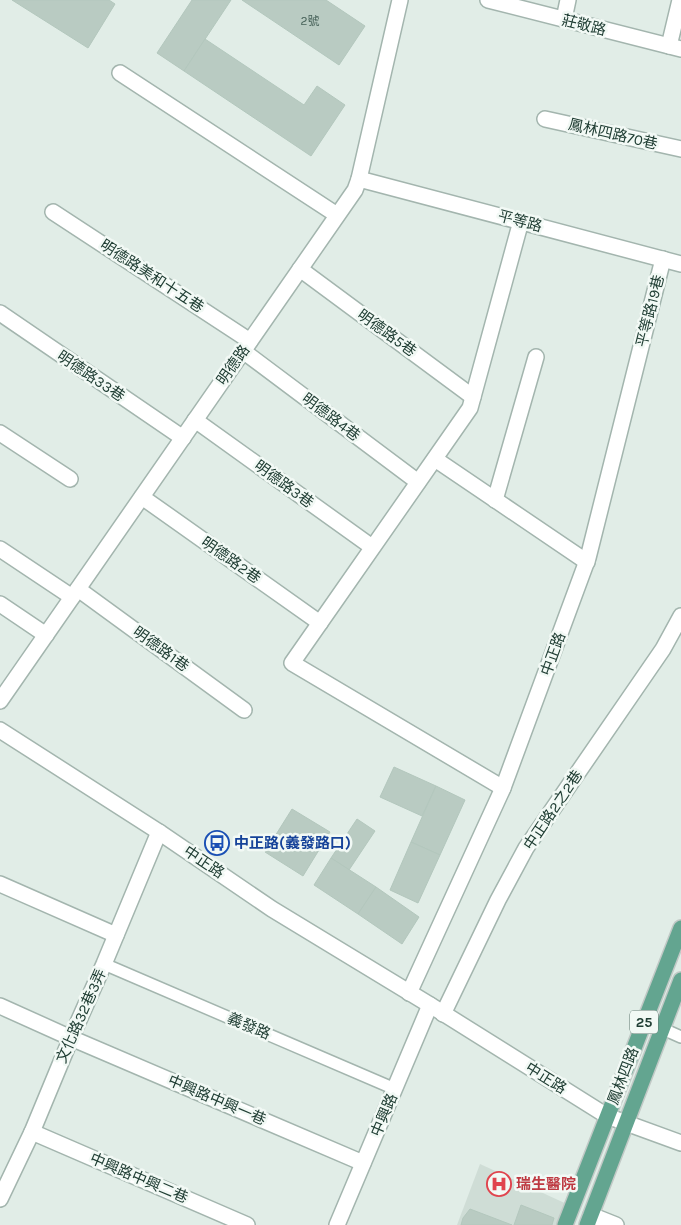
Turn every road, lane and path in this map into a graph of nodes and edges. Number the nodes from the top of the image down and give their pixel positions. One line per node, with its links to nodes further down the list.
1 (400, 0): 10 (street, 明德路)
2 (488, 0): 5 (street, 莊敬路)
3 (568, 0): 5 (street)
4 (680, 0): 6 (street)
5 (564, 19): 6 (street, 莊敬路)
6 (675, 48)
7 (120, 73): 12 (street)
8 (545, 119): 9 (street, 鳳林四路70巷)
9 (681, 149)
10 (359, 179): 12 (street, 明德路); 13 (street, 平等路)
11 (53, 212): 18 (street, 明德路美和十五巷)
12 (338, 215): 16 (street, 明德路)
13 (521, 221): 14 (street, 平等路); 21 (street)
14 (663, 259): 15 (street, 平等路); 20 (street, 平等路19巷)
15 (681, 264)
16 (300, 269): 18 (street, 明德路); 21 (street, 明德路5巷)
17 (0, 313): 24 (street, 明德路33巷)
18 (247, 346): 22 (street, 明德路); 27 (street, 明德路4巷)
19 (536, 357): 29 (street)
20 (637, 362): 32 (street, 中正路)
21 (473, 397): 25 (street)
22 (196, 420): 24 (street, 明德路); 30 (street, 明德路3巷)
23 (0, 433): 26 (street)
24 (183, 438): 28 (street, 明德路)
25 (435, 459): 27 (street); 29 (street)
26 (70, 479)
27 (418, 482): 30 (street)
28 (142, 496): 33 (street, 明德路); 36 (street, 明德路2巷)
29 (495, 500): 32 (street)
30 (372, 548): 36 (street)
31 (0, 549): 33 (street, 明德路1巷)
32 (587, 562): 41 (street, 中正路)
33 (75, 593): 37 (street, 明德路); 39 (street, 明德路1巷)
34 (0, 604): 37 (street)
35 (681, 616): 51 (street, 中正路2之2巷)
36 (320, 622): 41 (street)
37 (46, 635): 38 (street, 明德路)
38 (0, 701)
39 (244, 710)
40 (0, 730): 42 (street, 中正路)
41 (503, 788): 48 (street, 中正路)
42 (159, 832): 45 (street, 文化路32巷3弄); 48 (street, 中正路)
43 (0, 884): 45 (street)
44 (681, 928): 56 (main road, 鳳林四路 / 25)
45 (116, 936): 46 (street, 文化路32巷3弄)
46 (104, 964): 54 (street, 文化路32巷3弄); 55 (lane, 義發路)
47 (681, 980): 52 (main road, 鳳林四路 / 25)
48 (409, 993): 49 (street, 中正路)
49 (430, 1005): 51 (street, 中正路); 55 (street, 中興路)
50 (0, 1006): 54 (street, 中興路中興一巷)
51 (443, 1014): 56 (street, 中正路)
52 (663, 1029): 53 (lane); 57 (main road, 鳳林四路 / 25)
53 (681, 1037)
54 (71, 1038): 58 (street, 文化路32巷3弄); 60 (street, 中興路中興一巷)
55 (395, 1088): 60 (street, 中興路)
56 (607, 1116): 57 (street, 中正路); 65 (main road, 鳳林四路 / 25)
57 (626, 1124): 59 (street, 中正路); 62 (main road, 鳳林四路 / 25)
58 (32, 1132): 61 (street, 文化路32巷3弄); 63 (street, 中興路中興二巷)
59 (681, 1143)
60 (363, 1163): 64 (street, 中興路)
61 (0, 1199)
62 (589, 1220): 66 (street)
63 (247, 1225)
64 (337, 1225)
65 (565, 1225)
66 (616, 1225)

